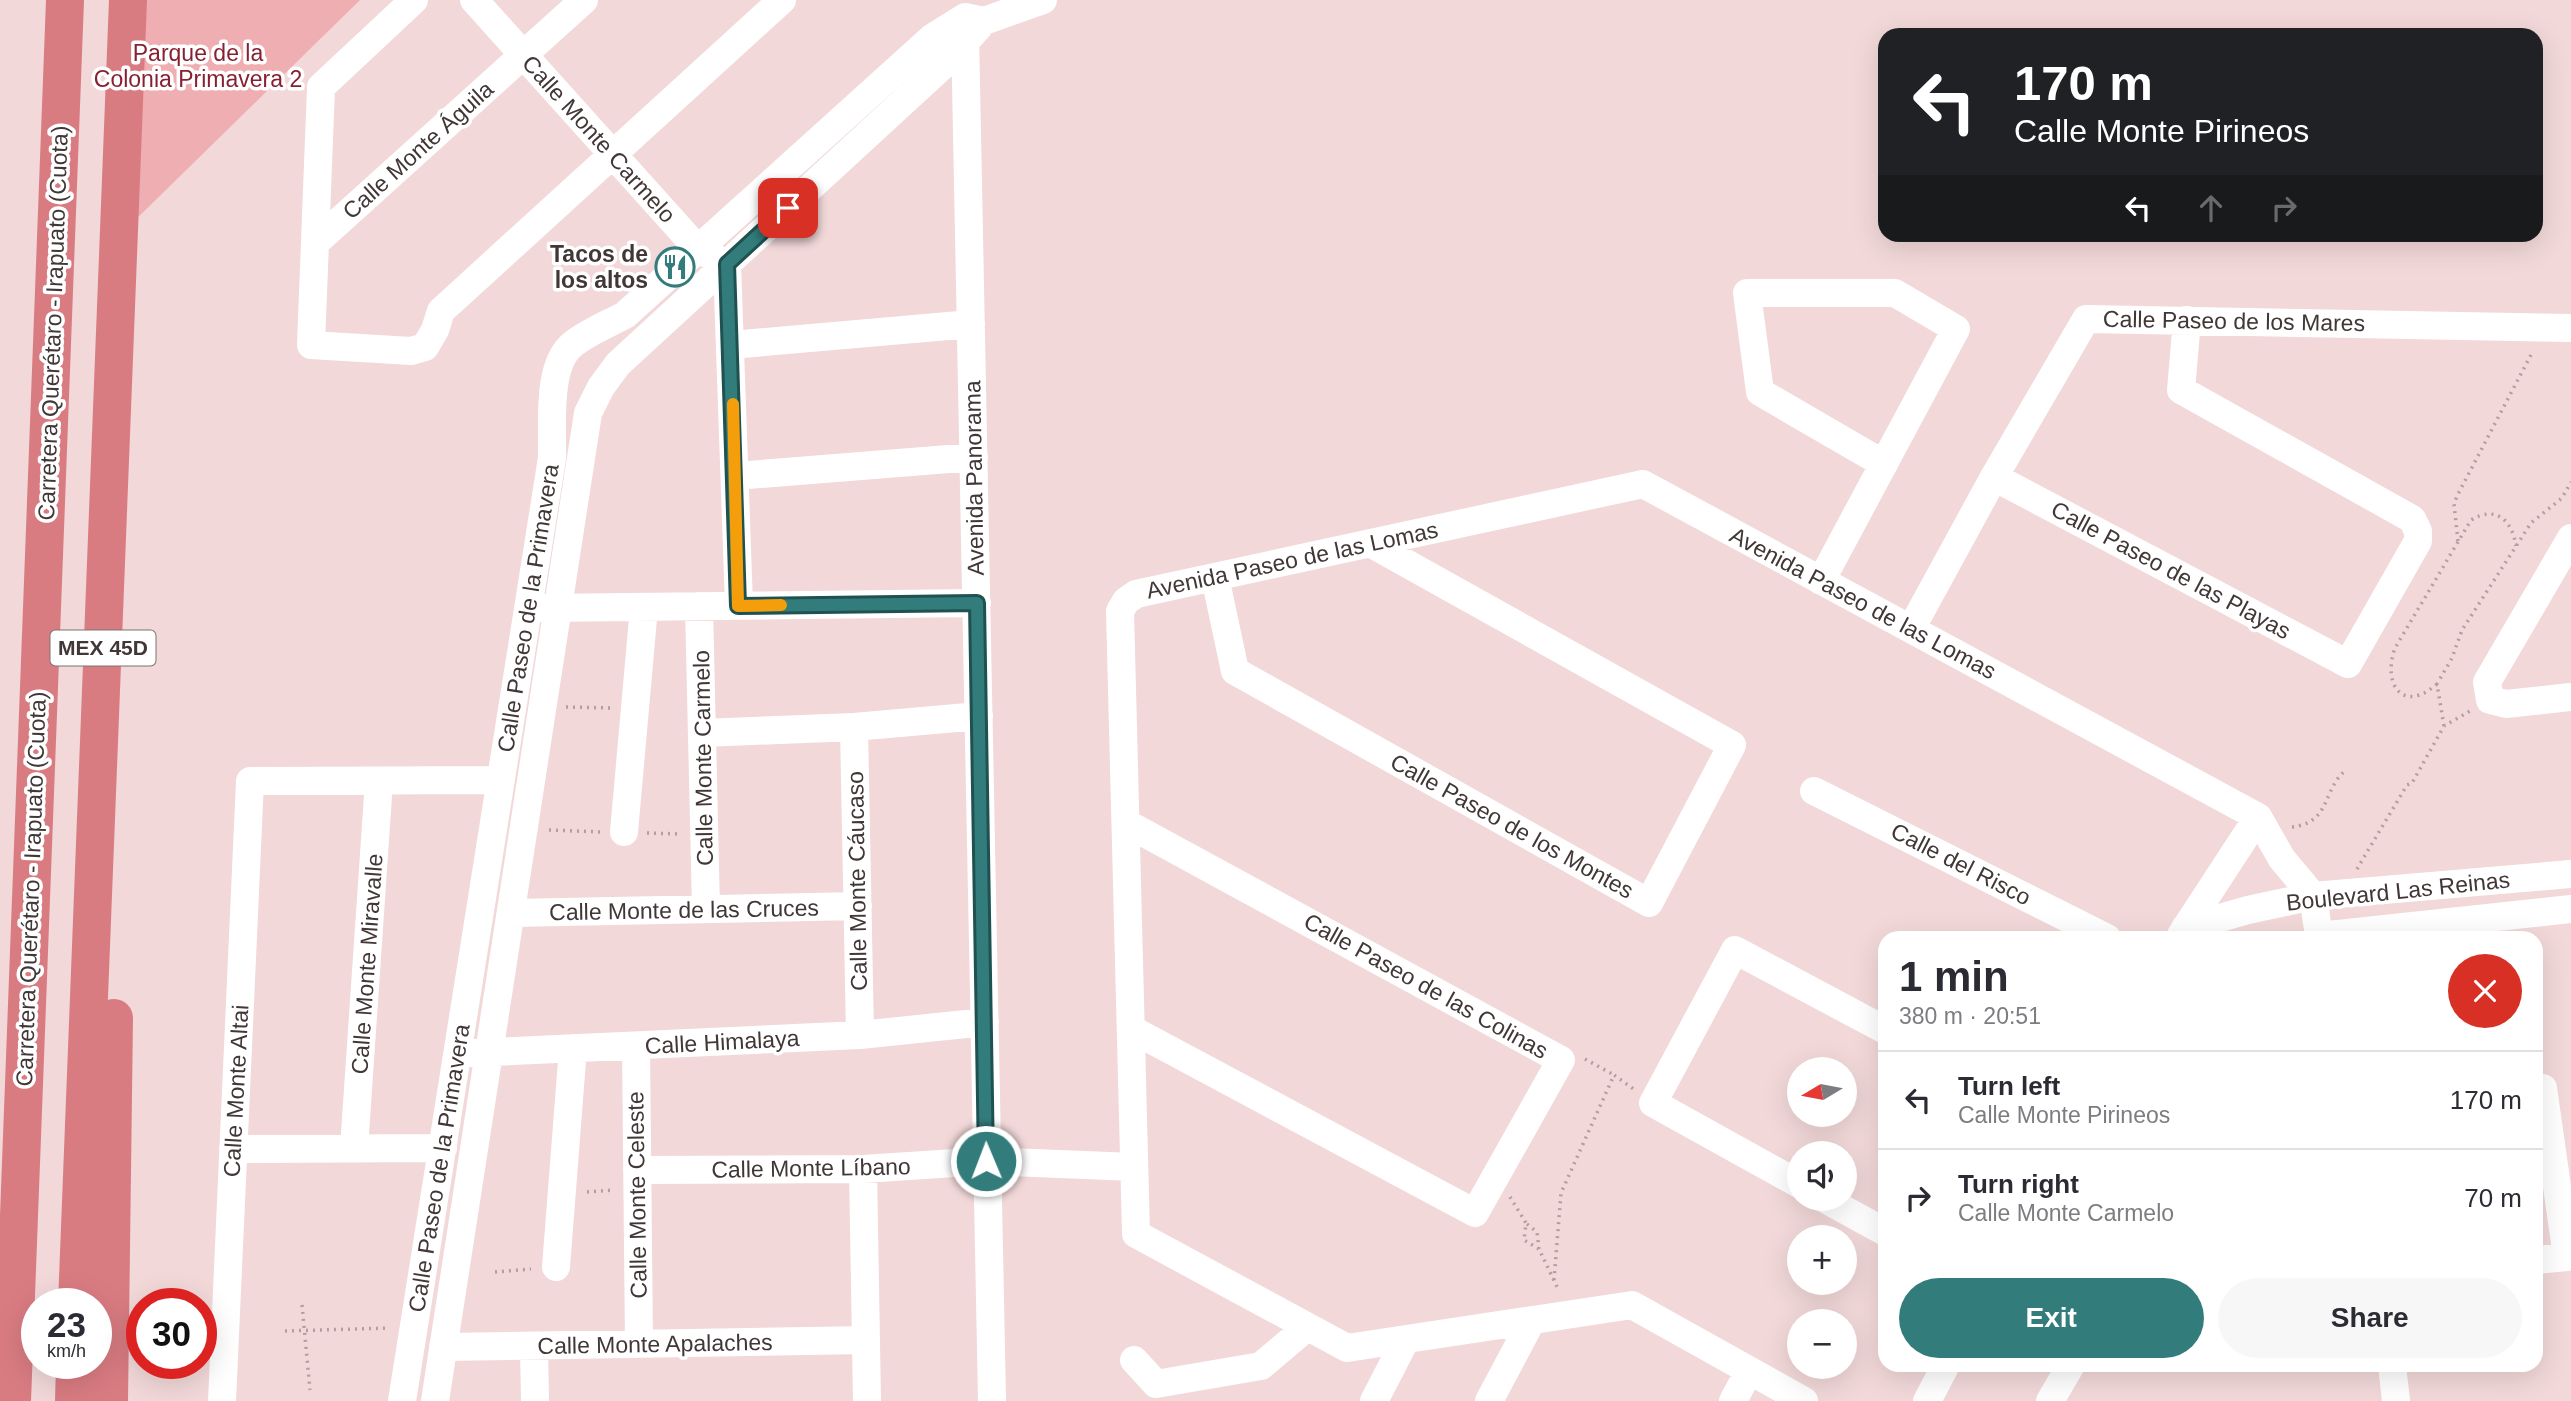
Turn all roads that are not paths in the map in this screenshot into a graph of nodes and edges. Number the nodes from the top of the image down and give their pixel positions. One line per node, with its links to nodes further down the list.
1 (65, 0): 94 (highway, Carretera Querétaro - Irapuato (Cuota) / MEX 45D)
2 (128, 0): 26 (highway, MEX 45D)
3 (414, 0): 11 (street)
4 (474, 0): 9 (street, Calle Monte Carmelo)
5 (584, 0): 9 (street, Calle Monte Águila)
6 (782, 0): 10 (street)
7 (1043, 0): 8 (street, Calle Paseo de la Primavera)
8 (970, 20): 12 (street, Calle Paseo de la Primavera); 13 (street, Calle Paseo de la Primavera); 15 (street, Avenida Panorama)
9 (523, 55): 10 (street, Calle Monte Carmelo); 11 (street, Calle Monte Águila)
10 (613, 155): 11 (street); 12 (street, Calle Monte Carmelo)
11 (315, 243)
12 (698, 249): 13 (street, Calle Monte Carmelo); 17 (street, Calle Paseo de la Primavera)
13 (727, 264): 18 (street); 19 (street, Calle Paseo de la Primavera)
14 (2187, 320): 16 (street, Calle Paseo de los Mares); 25 (street, Calle Paseo de los Mares); 25 (street, Calle Paseo de las Playas)
15 (971, 324): 18 (street); 22 (street, Avenida Panorama)
16 (2558, 328)
17 (586, 335): 19 (street); 20 (street, Calle Paseo de la Primavera)
18 (731, 345): 24 (street)
19 (618, 364): 21 (street, Calle Paseo de la Primavera)
20 (555, 394): 21 (street); 35 (street, Calle Paseo de la Primavera)
21 (588, 413): 36 (street, Calle Paseo de la Primavera)
22 (974, 457): 24 (street); 31 (street, Avenida Panorama)
23 (1884, 464): 23 (street); 30 (street)
24 (735, 477): 33 (street)
25 (1994, 477): 37 (street, Calle Paseo de los Mares)
26 (107, 527): 80 (highway, MEX 45D); 96 (highway)
27 (2571, 538): 38 (street)
28 (1370, 543): 29 (street, Avenida Paseo de las Lomas); 29 (street, Calle Paseo de los Montes); 30 (street, Avenida Paseo de las Lomas)
29 (1215, 577): 46 (street, Avenida Paseo de las Lomas)
30 (1821, 581): 37 (street, Avenida Paseo de las Lomas)
31 (977, 603): 33 (street); 39 (street, Avenida Panorama)
32 (699, 606): 33 (street); 34 (street); 41 (street, Calle Monte Carmelo)
33 (738, 606)
34 (644, 607): 36 (street); 47 (street)
35 (528, 608): 36 (street); 43 (street, Calle Paseo de la Primavera)
36 (558, 608): 53 (street, Calle Paseo de la Primavera)
37 (1911, 629): 45 (street, Avenida Paseo de las Lomas)
38 (2571, 697)
39 (979, 716): 40 (street); 59 (street, Avenida Panorama)
40 (854, 727): 41 (street); 50 (street, Calle Monte Cáucaso)
41 (702, 733): 51 (street, Calle Monte Carmelo)
42 (379, 780): 43 (street); 68 (street, Calle Monte Miravalle); 70 (street, Calle Monte Altai)
43 (501, 780): 66 (street, Calle Paseo de la Primavera)
44 (1814, 791): 54 (street, Calle del Risco)
45 (2258, 817): 49 (street); 55 (street, Boulevard Las Reinas)
46 (1126, 823): 61 (street, Avenida Paseo de las Lomas); 61 (street, Calle Paseo de las Colinas)
47 (624, 832)
48 (2571, 874): 49 (street, Boulevard Las Reinas)
49 (2313, 896): 56 (street, Boulevard Las Reinas); 57 (street)
50 (858, 906): 51 (street, Calle Monte de las Cruces); 62 (street, Calle Monte Cáucaso)
51 (706, 909): 53 (street, Calle Monte de las Cruces)
52 (2571, 909): 58 (street, Boulevard Las Reinas)
53 (510, 913): 65 (street, Calle Paseo de la Primavera)
54 (2093, 931)
55 (2183, 931)
56 (2188, 931)
57 (2317, 931)
58 (2372, 931)
59 (985, 1022): 62 (street, Calle Himalaya); 71 (street, Avenida Panorama)
60 (1878, 1026): 74 (street)
61 (1131, 1029): 72 (street, Avenida Paseo de las Lomas)
62 (860, 1035): 63 (street, Calle Himalaya)
63 (636, 1046): 64 (street, Calle Himalaya); 75 (street, Calle Monte Celeste)
64 (573, 1048): 65 (street, Calle Himalaya); 79 (street)
65 (489, 1052): 66 (street, Calle Himalaya); 87 (street, Calle Paseo de la Primavera)
66 (458, 1054): 69 (street, Calle Paseo de la Primavera)
67 (2543, 1088): 78 (street)
68 (354, 1148): 69 (street); 70 (street)
69 (443, 1148): 98 (street, Calle Paseo de la Primavera)
70 (233, 1149): 97 (street, Calle Monte Altai)
71 (986, 1161): 72 (street, Calle Monte Líbano); 73 (street, Calle Monte Líbano); 102 (street, Avenida Panorama)
72 (1135, 1167): 82 (street, Avenida Paseo de las Lomas)
73 (863, 1169): 75 (street, Calle Monte Líbano); 84 (street)
74 (1787, 1177)
75 (637, 1180): 85 (street, Calle Monte Celeste)
76 (1847, 1211): 77 (street)
77 (1878, 1228)
78 (2543, 1259)
79 (556, 1267)
80 (78, 1288)
81 (1532, 1320): 83 (street, Avenida Paseo de las Lomas); 89 (street, Avenida Paseo de las Lomas); 104 (street)
82 (1307, 1327): 83 (street, Avenida Paseo de las Lomas); 88 (street)
83 (1406, 1339): 103 (street)
84 (866, 1340): 85 (street, Calle Monte Apalaches); 101 (street)
85 (639, 1344): 86 (street, Calle Monte Apalaches)
86 (534, 1346): 87 (street, Calle Monte Apalaches); 100 (street)
87 (443, 1347): 99 (street, Calle Paseo de la Primavera)
88 (1134, 1360)
89 (1749, 1371): 105 (street); 106 (street, Avenida Paseo de las Lomas)
90 (1942, 1372): 107 (street)
91 (2067, 1372): 108 (street)
92 (2393, 1372): 109 (street)
93 (75, 1379): 95 (highway)
94 (12, 1401)
95 (74, 1401)
96 (108, 1401)
97 (222, 1401)
98 (402, 1401)
99 (435, 1401)
100 (536, 1401)
101 (867, 1401)
102 (992, 1401)
103 (1374, 1401)
104 (1489, 1401)
105 (1733, 1401)
106 (1804, 1401)
107 (1927, 1401)
108 (2050, 1401)
109 (2396, 1401)

